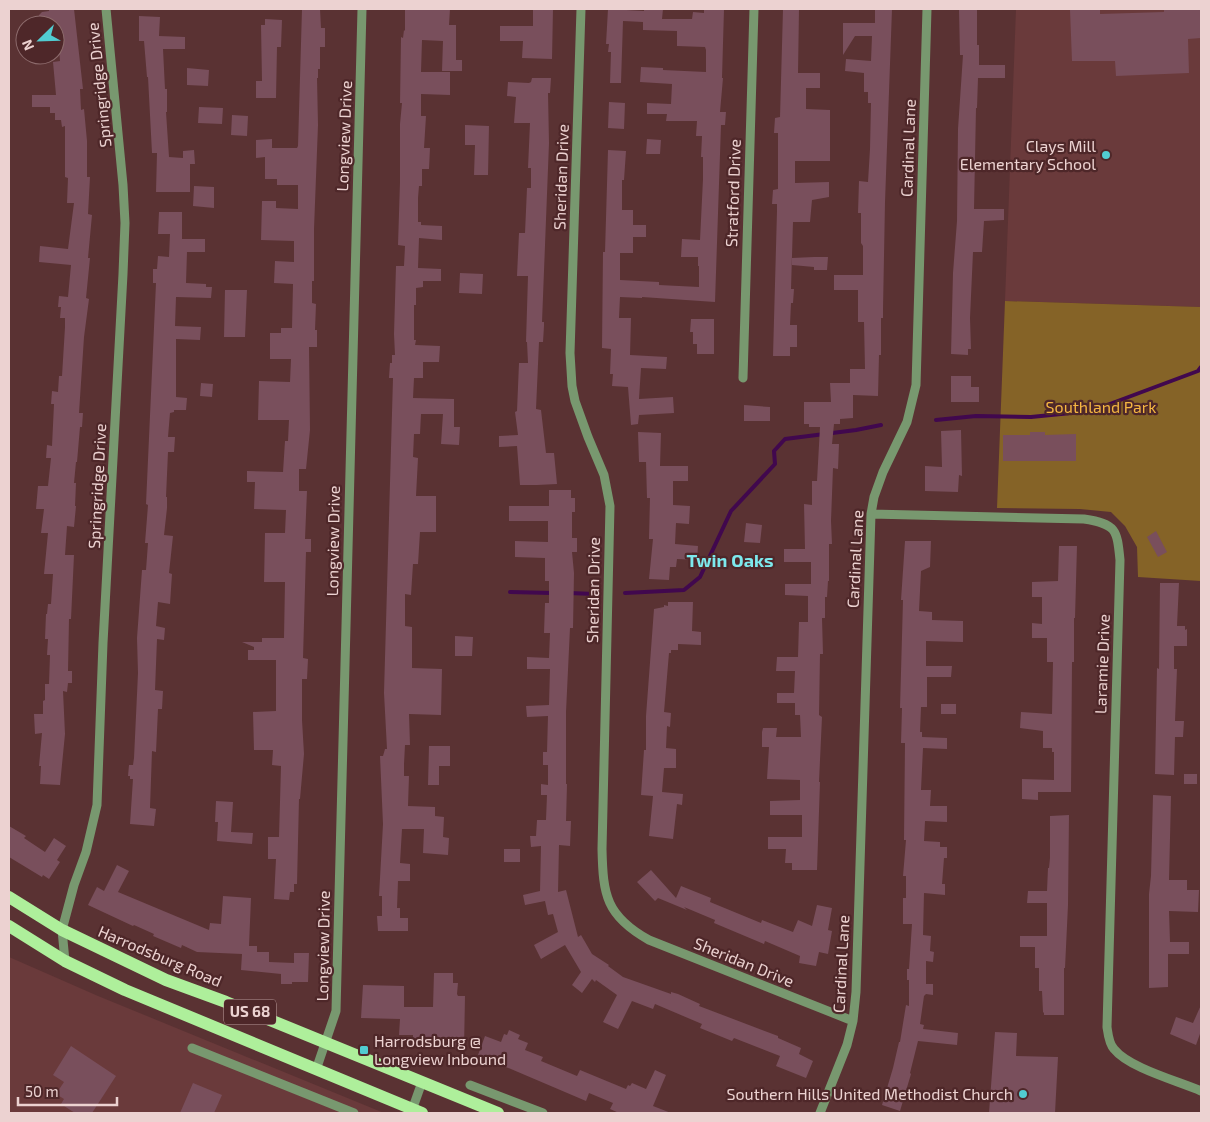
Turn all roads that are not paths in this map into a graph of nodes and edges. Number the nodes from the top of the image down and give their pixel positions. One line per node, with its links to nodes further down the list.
1 (106, 9): 10 (street, Springridge Drive)
2 (362, 9): 13 (street, Longview Drive)
3 (581, 9): 12 (street, Sheridan Drive)
4 (754, 9): 6 (street, Stratford Drive)
5 (927, 9): 7 (street, Cardinal Lane)
6 (743, 378)
7 (871, 514): 12 (street, Cardinal Lane); 18 (street, Laramie Drive)
8 (9, 897): 10 (main road, Harrodsburg Road / US 68)
9 (9, 926): 11 (main road, US 68)
10 (62, 930): 11 (street, Springridge Drive); 13 (main road, Harrodsburg Road / US 68)
11 (65, 962): 15 (main road, US 68)
12 (853, 1022): 23 (street, Cardinal Lane)
13 (326, 1043): 15 (street, Longview Drive); 16 (main road, Harrodsburg Road / US 68)
14 (192, 1048): 20 (street)
15 (316, 1070): 19 (main road, US 68)
16 (422, 1082): 19 (street); 21 (main road, Harrodsburg Road / US 68)
17 (470, 1085): 22 (street)
18 (1201, 1091)
19 (415, 1112)
20 (354, 1113)
21 (498, 1113)
22 (543, 1113)
23 (820, 1113)

